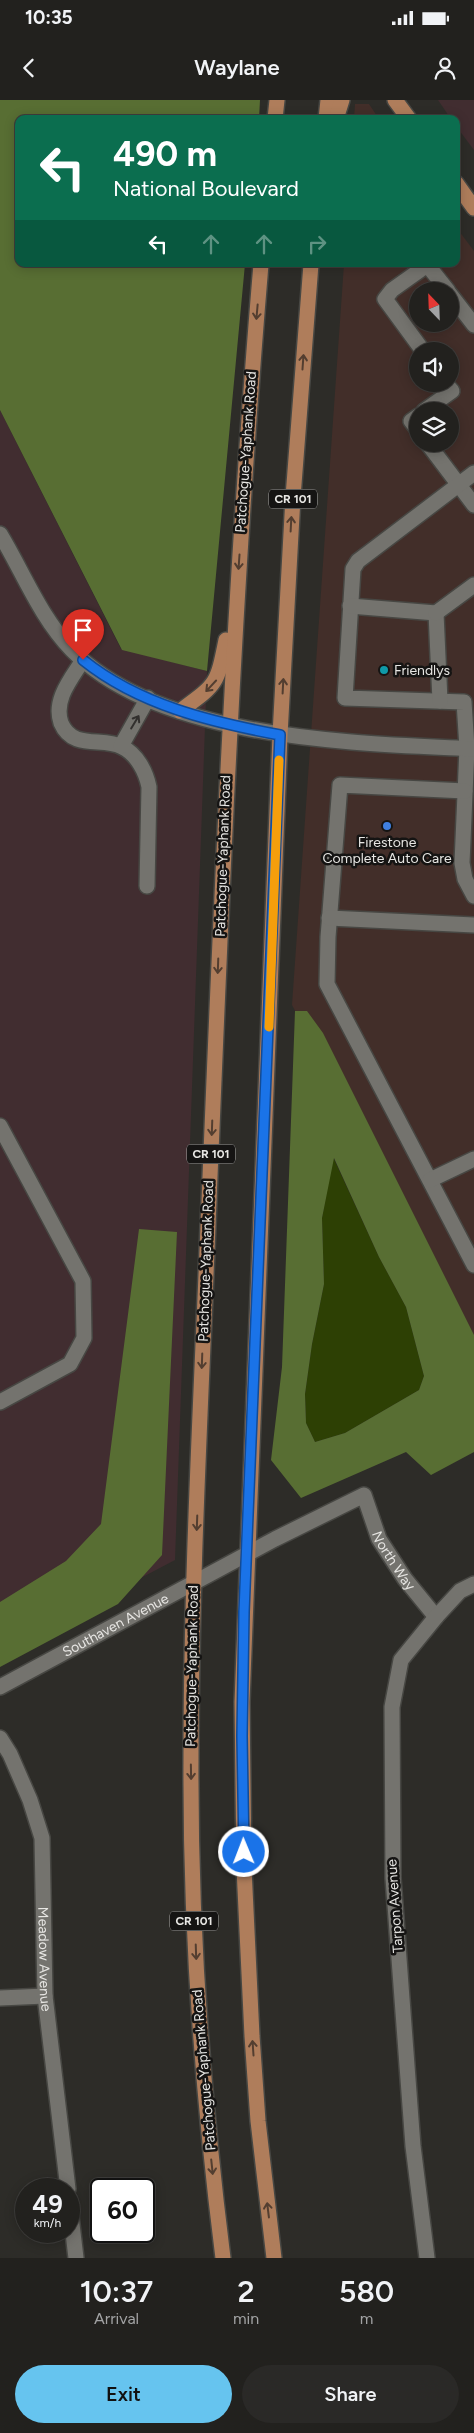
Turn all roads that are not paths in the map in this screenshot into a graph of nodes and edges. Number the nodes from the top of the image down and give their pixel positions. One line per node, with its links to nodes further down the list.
1 (278, 100): 5 (main road)
2 (328, 100): 6 (main road)
3 (342, 100): 7 (main road)
4 (396, 100): 8 (main road)
5 (276, 115)
6 (326, 115)
7 (337, 115)
8 (406, 115)
9 (460, 189): 10 (main road)
10 (474, 208)
11 (261, 267): 25 (main road, Patchogue-Yaphank Road / CR 101, one-way to 25)
12 (311, 267): 34 (main road, CR 101, one-way to 12)
13 (441, 282): 16 (street)
14 (459, 305): 15 (street)
15 (474, 325)
16 (409, 332)
17 (451, 392): 18 (street)
18 (437, 402)
19 (434, 452): 21 (street)
20 (474, 472): 21 (street)
21 (458, 484): 22 (street); 26 (street)
22 (474, 505)
23 (0, 534): 28 (street)
24 (474, 585): 27 (street)
25 (237, 590): 32 (main road, one-way to 32); 33 (main road, Patchogue-Yaphank Road / CR 101)
26 (350, 606): 27 (street); 31 (street)
27 (436, 613): 31 (street)
28 (83, 660): 29 (street); 35 (street)
29 (148, 698): 32 (street); 35 (street, one-way to 29)
30 (469, 698): 31 (street); 36 (street)
31 (440, 701)
32 (180, 711): 33 (street)
33 (229, 725): 34 (street); 49 (main road, Patchogue-Yaphank Road / CR 101, one-way to 49)
34 (280, 735): 36 (street); 48 (main road, CR 101)
35 (121, 746): 38 (street)
36 (470, 748): 37 (street)
37 (465, 791): 39 (street); 40 (street)
38 (147, 886)
39 (474, 896)
40 (329, 918): 41 (street); 44 (street)
41 (474, 925)
42 (0, 1126): 46 (street)
43 (474, 1159): 44 (street)
44 (430, 1180): 45 (street)
45 (474, 1265)
46 (0, 1402)
47 (364, 1495): 48 (street, Southaven Avenue); 51 (street, North Way)
48 (247, 1555): 49 (street, Southaven Avenue); 60 (main road, CR 101, one-way to 48)
49 (194, 1584): 52 (street, Southaven Avenue); 59 (main road, Patchogue-Yaphank Road / CR 101, one-way to 59)
50 (474, 1584): 51 (street, Tarpon Avenue)
51 (436, 1617): 61 (street, Tarpon Avenue)
52 (0, 1687)
53 (0, 1738): 54 (street, Meadow Avenue)
54 (45, 1996): 55 (street); 56 (street, Meadow Avenue)
55 (0, 1998)
56 (67, 2178)
57 (74, 2243): 58 (street)
58 (76, 2258)
59 (223, 2258)
60 (274, 2258)
61 (427, 2258)

